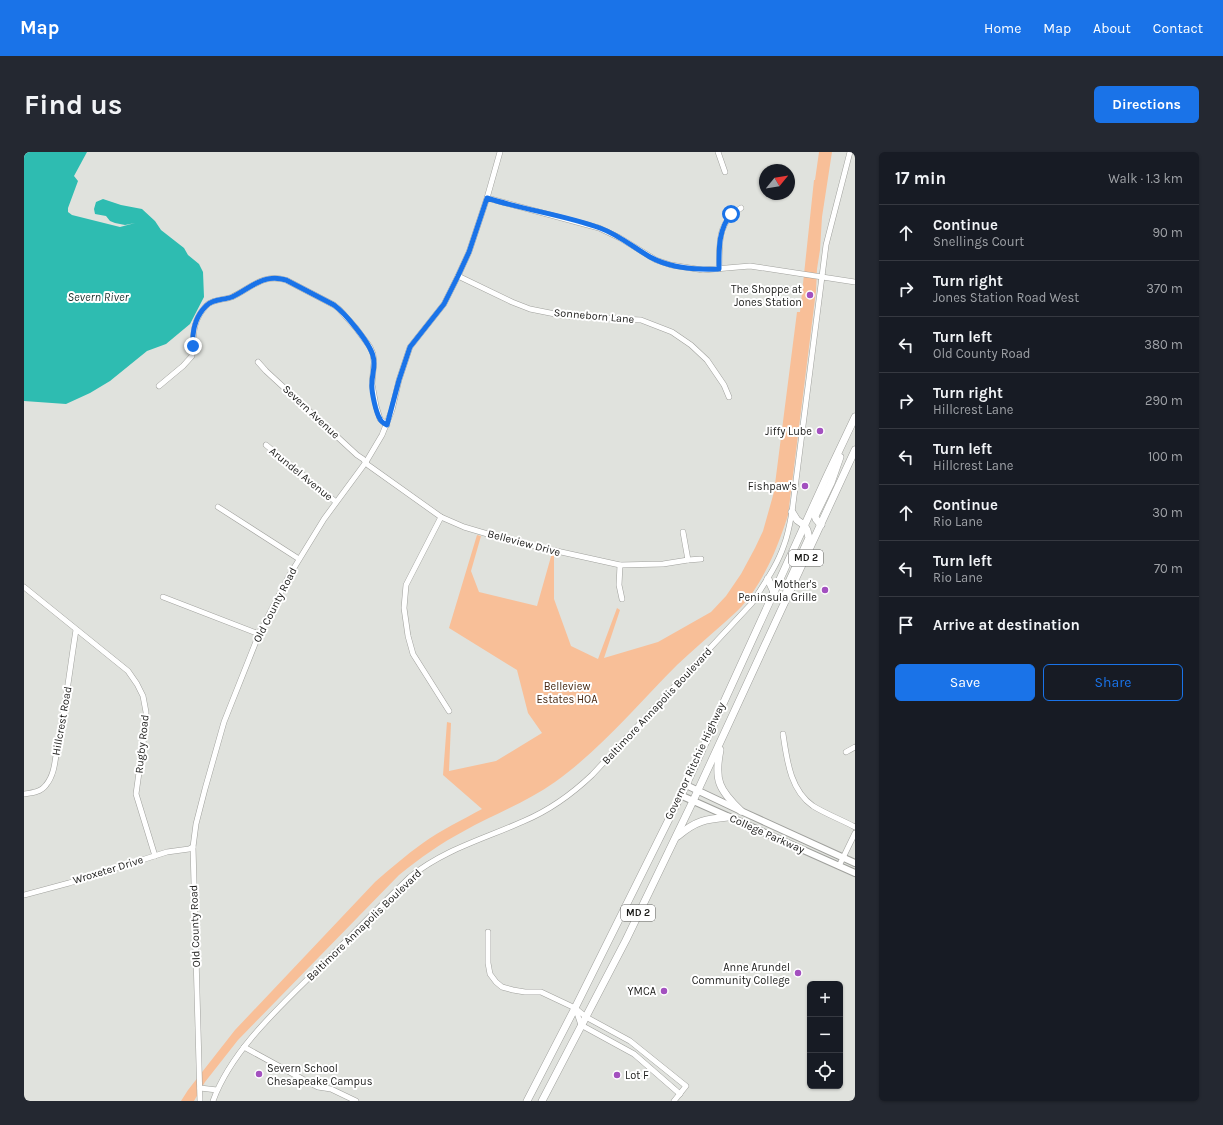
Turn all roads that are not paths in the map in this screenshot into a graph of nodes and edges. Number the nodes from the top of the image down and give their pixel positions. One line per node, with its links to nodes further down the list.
1 (500, 152): 5 (street, Old County Road)
2 (718, 152): 4 (street)
3 (850, 152): 9 (street, Baltimore Annapolis Boulevard)
4 (725, 172)
5 (487, 198): 7 (street); 8 (street, Old County Road)
6 (740, 208): 7 (street)
7 (719, 269): 9 (street)
8 (458, 276): 13 (street, Sonneborn Lane); 15 (street, Old County Road)
9 (822, 277): 10 (street); 21 (street, Baltimore Annapolis Boulevard)
10 (855, 282)
11 (258, 362): 18 (street, Severn Avenue)
12 (159, 386): 15 (street)
13 (729, 397)
14 (854, 419): 23 (highway, Governor Ritchie Highway / MD 2); 24 (highway)
15 (387, 425): 18 (street, Old County Road)
16 (266, 445): 19 (street, Arundel Avenue)
17 (855, 450): 24 (highway, Governor Ritchie Highway / MD 2)
18 (366, 462): 19 (street, Old County Road); 22 (street, Belleview Drive)
19 (336, 502): 27 (street, Old County Road)
20 (218, 507): 27 (street)
21 (792, 512): 23 (highway); 30 (street, Baltimore Annapolis Boulevard)
22 (441, 517): 29 (street, Belleview Drive); 38 (street)
23 (804, 525): 32 (highway, Governor Ritchie Highway / MD 2); 35 (highway)
24 (821, 525): 35 (highway, Governor Ritchie Highway / MD 2)
25 (683, 532): 28 (street)
26 (701, 559): 28 (street, Belleview Drive)
27 (299, 560): 37 (street, Old County Road)
28 (688, 560): 29 (street, Belleview Drive)
29 (620, 565): 34 (street)
30 (768, 579): 32 (highway); 64 (street, Baltimore Annapolis Boulevard)
31 (24, 586): 36 (street, Rugby Road)
32 (774, 592): 43 (highway, Governor Ritchie Highway / MD 2)
33 (163, 597): 37 (street)
34 (622, 599)
35 (784, 606): 40 (highway, Governor Ritchie Highway / MD 2)
36 (76, 630): 45 (street, Hillcrest Road); 54 (street, Rugby Road)
37 (259, 634): 53 (street, Old County Road)
38 (449, 711)
39 (783, 734): 50 (street)
40 (722, 738): 44 (highway, Governor Ritchie Highway / MD 2); 48 (highway)
41 (855, 747): 42 (street)
42 (846, 752)
43 (686, 785): 44 (main road, College Parkway); 46 (highway, Governor Ritchie Highway / MD 2)
44 (698, 791): 47 (highway, Governor Ritchie Highway / MD 2); 48 (main road, College Parkway)
45 (24, 794)
46 (680, 795): 47 (main road, College Parkway); 61 (highway, Governor Ritchie Highway / MD 2)
47 (693, 801): 49 (main road, College Parkway); 52 (highway, Governor Ritchie Highway / MD 2)
48 (740, 811): 55 (main road, College Parkway)
49 (728, 817): 52 (highway); 57 (main road, College Parkway)
50 (855, 827)
51 (855, 833): 55 (street)
52 (674, 839): 62 (highway, Governor Ritchie Highway / MD 2)
53 (193, 847): 54 (street, Wroxeter Drive); 65 (street, Old County Road)
54 (155, 856): 59 (street, Wroxeter Drive)
55 (843, 858): 56 (main road, College Parkway); 57 (street)
56 (855, 863)
57 (839, 866): 58 (main road, College Parkway)
58 (855, 873)
59 (24, 895)
60 (488, 932): 61 (street)
61 (575, 1008): 62 (street); 63 (street); 71 (highway, Governor Ritchie Highway / MD 2)
62 (586, 1017): 63 (highway, Governor Ritchie Highway / MD 2); 67 (street)
63 (581, 1025): 67 (street); 72 (highway, Governor Ritchie Highway / MD 2)
64 (244, 1046): 66 (street, Baltimore Annapolis Boulevard); 70 (street)
65 (200, 1088): 66 (street); 68 (street, Old County Road)
66 (217, 1090): 69 (street, Baltimore Annapolis Boulevard)
67 (680, 1094): 73 (street)
68 (200, 1101)
69 (213, 1101)
70 (356, 1101)
71 (527, 1101)
72 (542, 1101)
73 (674, 1101)

